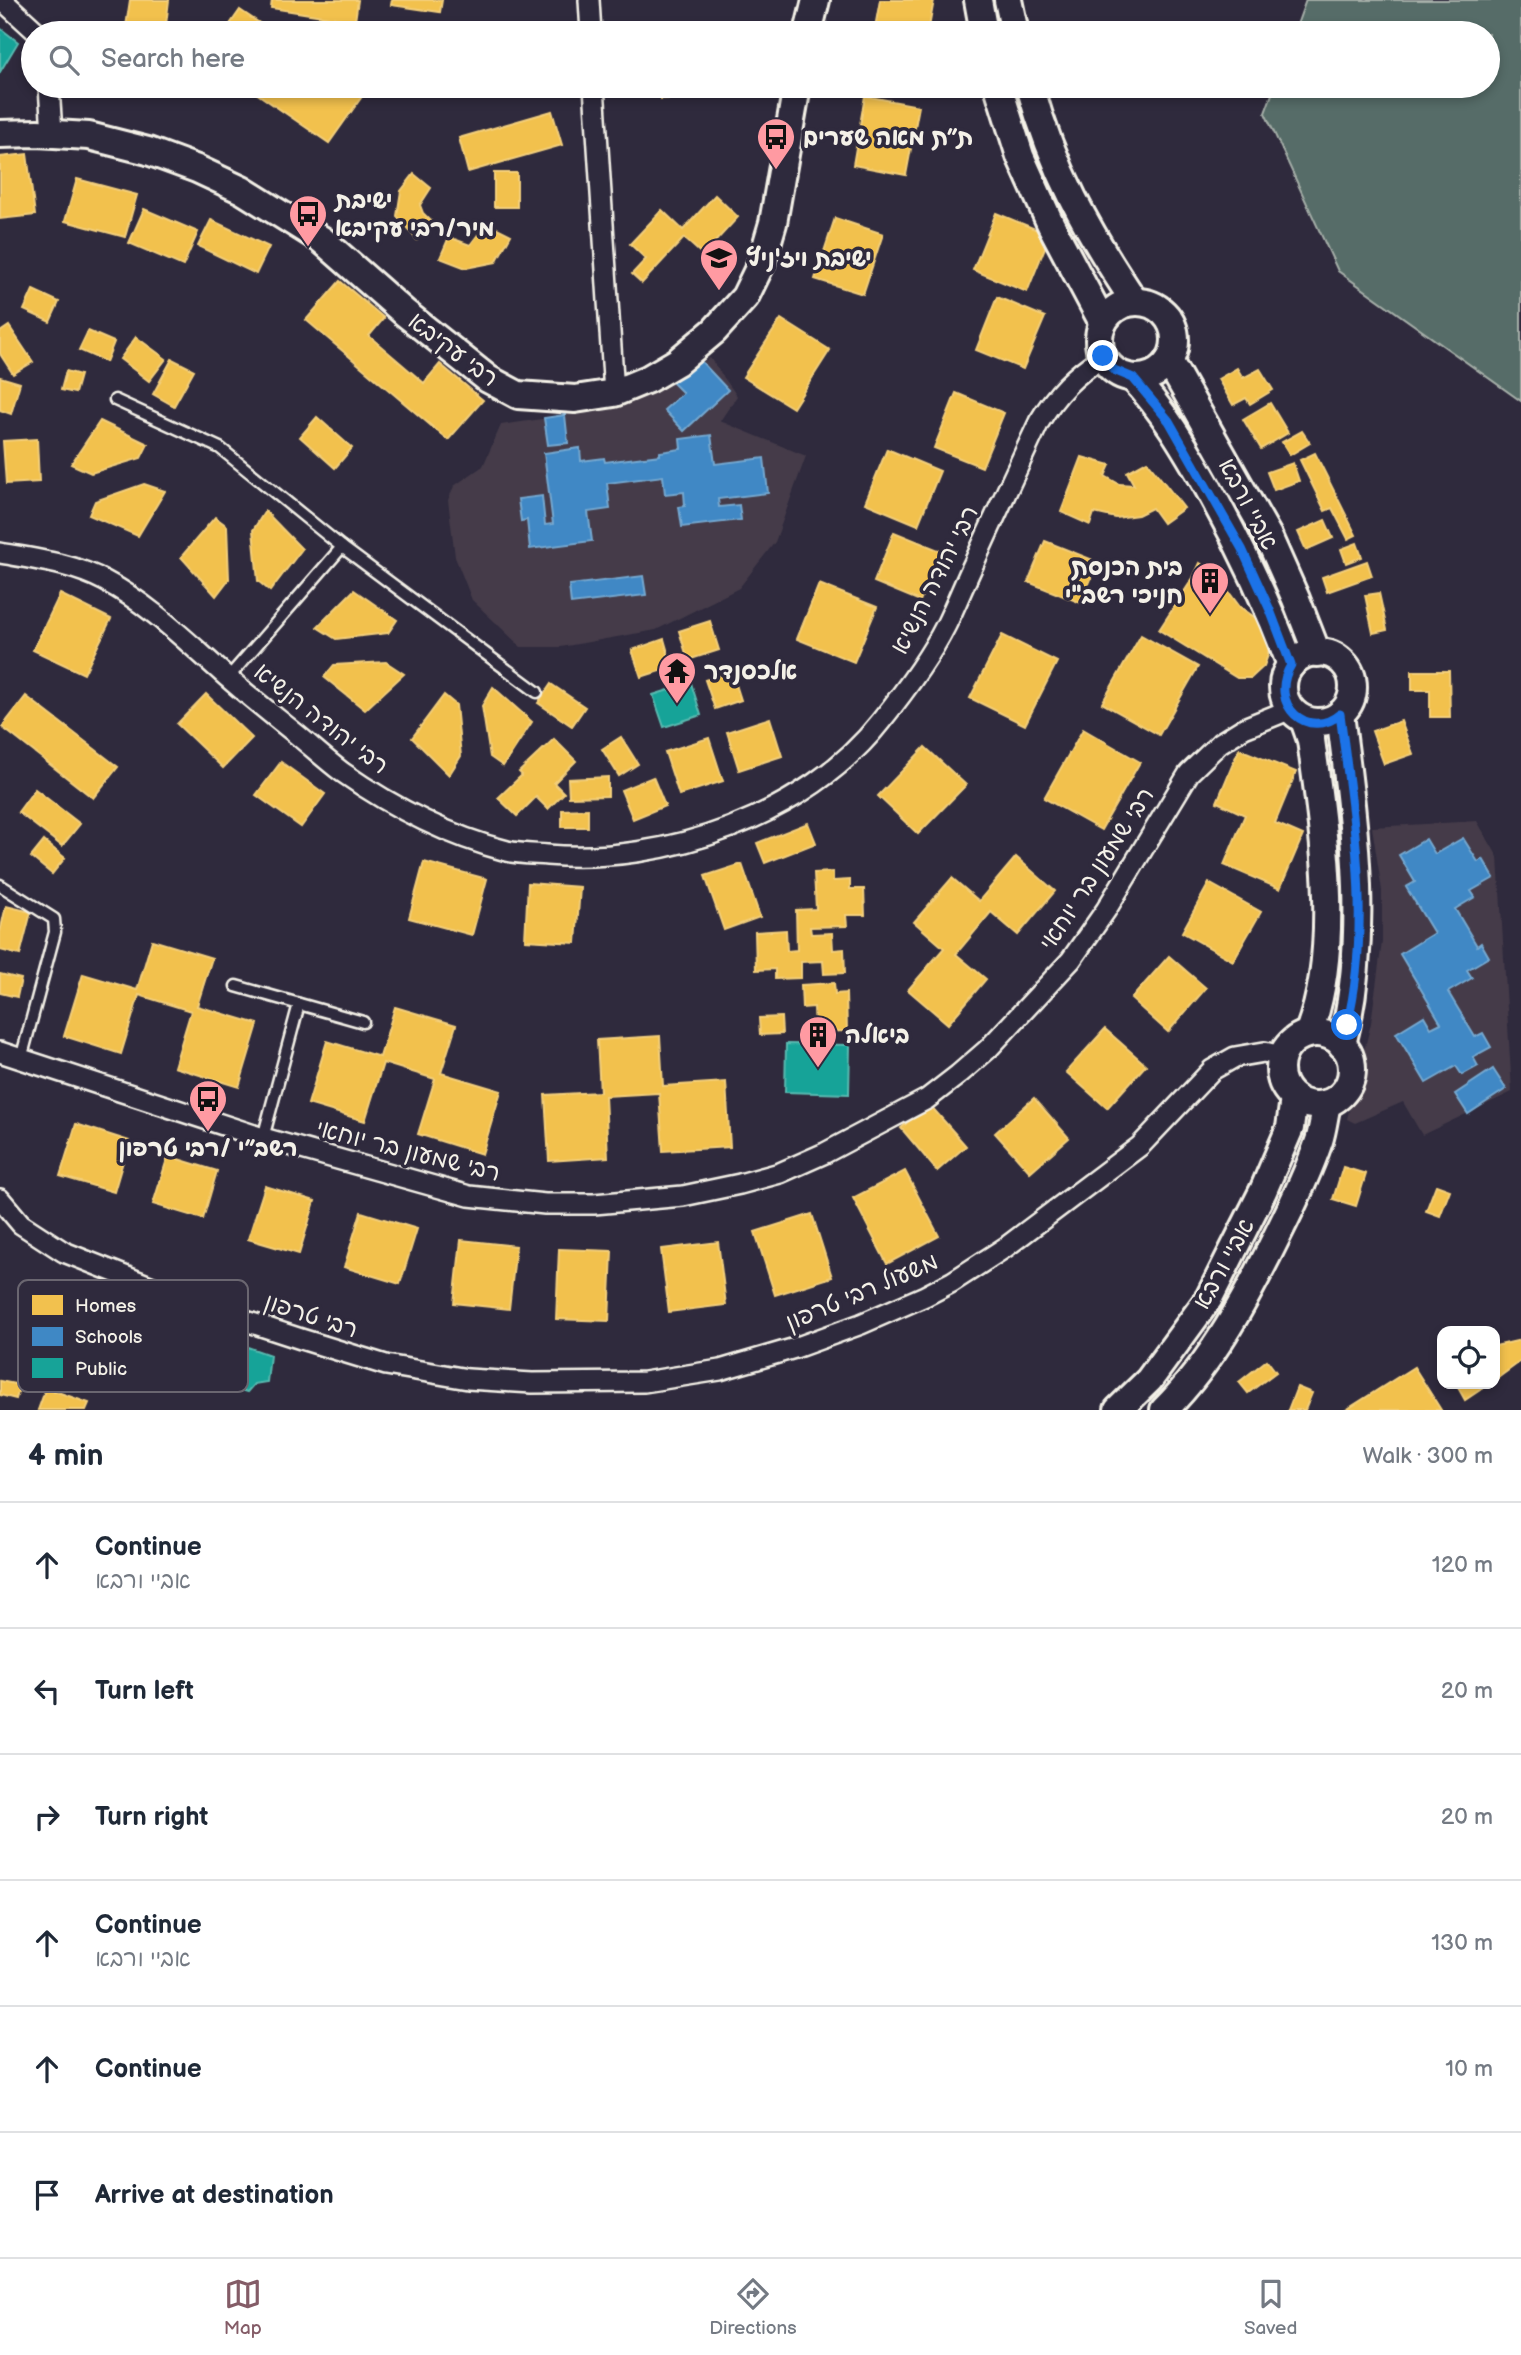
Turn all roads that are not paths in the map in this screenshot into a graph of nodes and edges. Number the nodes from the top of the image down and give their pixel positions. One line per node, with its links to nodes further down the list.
1 (2, 0): 6 (street)
2 (589, 0): 7 (street)
3 (816, 0): 8 (street)
4 (978, 0): 9 (street)
5 (1008, 0): 10 (street)
6 (25, 21)
7 (590, 21)
8 (811, 21)
9 (982, 21)
10 (1012, 21)
11 (50, 98): 17 (street)
12 (595, 98): 23 (street)
13 (795, 98): 23 (street, רבי עקיבא)
14 (1002, 98): 19 (street)
15 (1034, 98): 18 (street)
16 (0, 134): 17 (street, רבי עקיבא)
17 (52, 134): 23 (street, רבי עקיבא)
18 (1135, 302): 19 (street); 21 (street)
19 (1103, 323): 20 (street)
20 (1103, 356): 22 (street); 29 (street, רבי יהודה הנשיא)
21 (1169, 361): 22 (street); 27 (street, אביי ורבא)
22 (1133, 378): 28 (street, אביי ורבא)
23 (614, 393)
24 (115, 400): 25 (lane)
25 (342, 547): 29 (lane); 30 (lane)
26 (0, 553): 29 (street, רבי יהודה הנשיא)
27 (1317, 653): 28 (street); 32 (street)
28 (1291, 665): 31 (street)
29 (228, 678)
30 (537, 692)
31 (1298, 714): 32 (street); 37 (street); 44 (street, רבי שמעון בר יוחאי)
32 (1340, 714): 38 (street)
33 (0, 885): 41 (lane)
34 (236, 986): 35 (lane)
35 (299, 1004): 36 (lane); 44 (lane)
36 (363, 1022)
37 (1308, 1034): 38 (street); 40 (street)
38 (1342, 1045): 43 (street)
39 (0, 1052): 41 (street, רבי שמעון בר יוחאי)
40 (1282, 1056): 42 (street); 48 (street, משעול רבי טרפון)
41 (21, 1059): 44 (street, רבי שמעון בר יוחאי)
42 (1294, 1098): 43 (street); 49 (street, אביי ורבא)
43 (1327, 1104): 50 (street, אביי ורבא)
44 (263, 1138)
45 (0, 1199): 46 (street, רבי טרפון)
46 (132, 1280)
47 (248, 1320): 48 (street, רבי טרפון)
48 (468, 1379)
49 (1118, 1410)
50 (1164, 1410)

